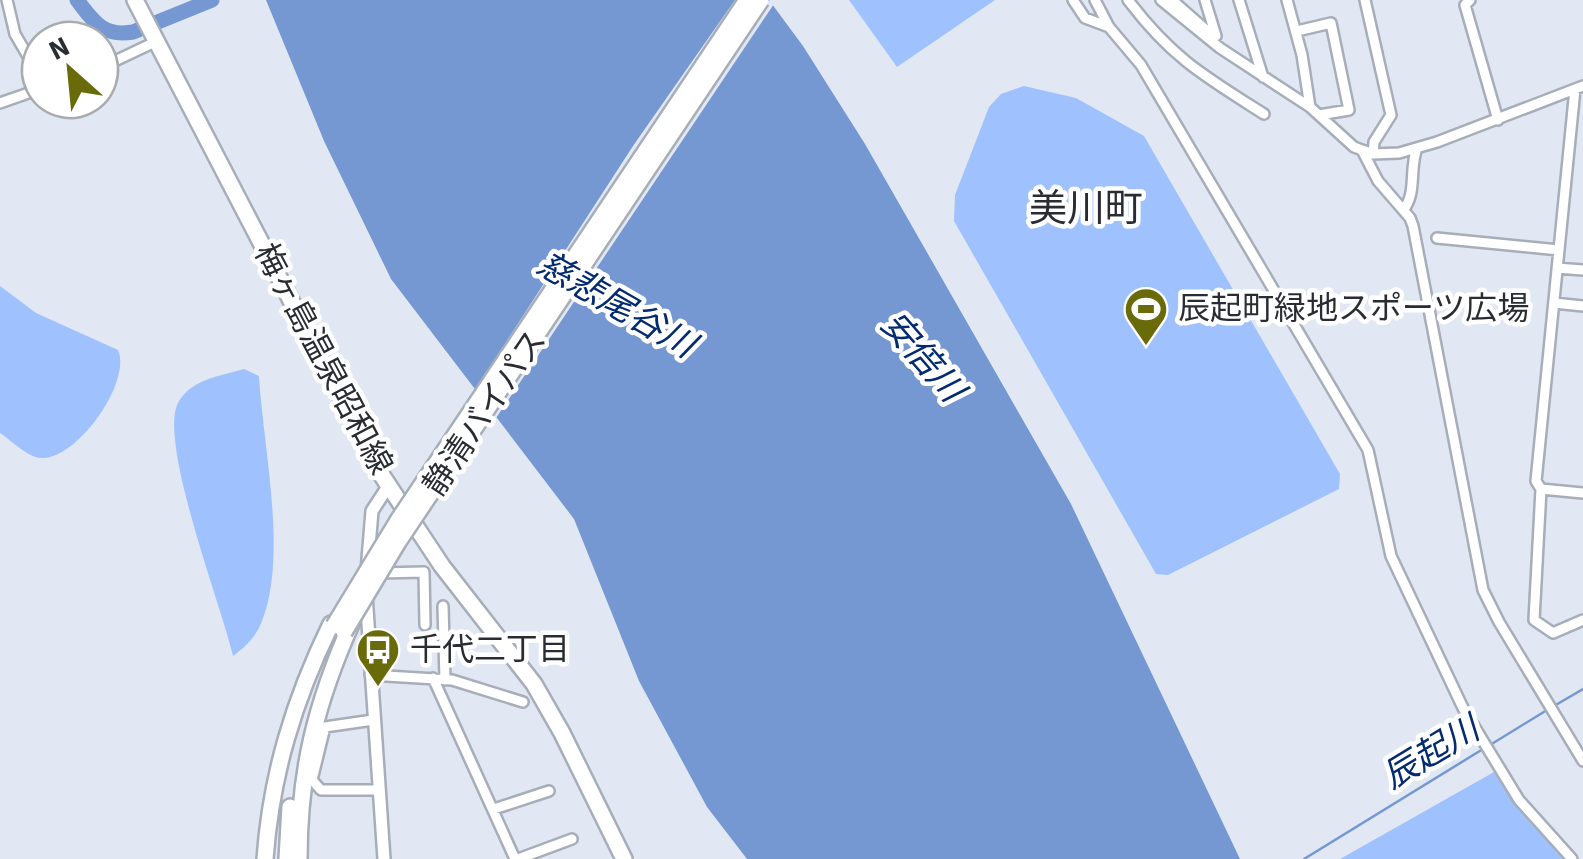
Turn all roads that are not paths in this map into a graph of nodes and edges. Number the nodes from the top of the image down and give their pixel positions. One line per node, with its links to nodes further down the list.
1 (7, 0): 18 (street)
2 (135, 0): 17 (main road, 梅ヶ島温泉昭和線)
3 (747, 0): 43 (main road, 静清バイパス, bridge)
4 (761, 0): 43 (main road, 静清バイパス, bridge)
5 (1073, 0): 15 (street)
6 (1096, 0): 15 (street)
7 (1128, 0): 24 (street)
8 (1161, 0): 19 (street)
9 (1172, 0): 19 (street)
10 (1206, 0): 19 (street)
11 (1239, 0): 21 (street)
12 (1288, 0): 16 (street)
13 (1365, 0): 28 (street)
14 (1470, 0): 26 (street)
15 (1109, 27): 61 (street)
16 (1297, 31): 23 (street); 25 (street)
17 (155, 42): 20 (street); 36 (main road, 梅ヶ島温泉昭和線)
18 (20, 43)
19 (1218, 44): 21 (street)
20 (120, 59)
21 (1263, 77): 23 (street)
22 (1579, 88): 26 (street); 31 (street)
23 (1310, 107): 25 (street)
24 (1264, 114)
25 (1319, 115): 28 (street)
26 (1498, 120): 27 (street)
27 (1417, 148): 28 (street); 29 (street)
28 (1368, 153): 29 (street)
29 (1404, 209): 49 (street)
30 (1437, 238): 31 (street)
31 (1559, 250): 32 (street)
32 (1557, 268): 33 (street); 34 (street)
33 (1583, 270)
34 (1554, 303): 35 (street); 37 (street)
35 (1583, 306)
36 (389, 486): 39 (street); 60 (main road, 梅ヶ島温泉昭和線)
37 (1542, 489): 38 (street); 41 (street)
38 (1583, 493)
39 (368, 573): 42 (street); 44 (street)
40 (444, 606): 46 (street)
41 (1583, 620)
42 (425, 625)
43 (339, 629): 54 (main road); 55 (main road, 静清バイパス); 56 (main road, 静清バイパス); 57 (main road)
44 (370, 675): 45 (street); 48 (street)
45 (434, 678): 46 (street); 52 (street)
46 (445, 680): 47 (street)
47 (523, 702)
48 (374, 720): 50 (street); 50 (street)
49 (1583, 761)
50 (379, 790): 58 (street)
51 (548, 791): 52 (street)
52 (494, 809): 59 (street)
53 (572, 839): 59 (street)
54 (265, 859)
55 (276, 859)
56 (287, 859)
57 (299, 859)
58 (384, 859)
59 (517, 859)
60 (624, 859)
61 (1572, 859)

